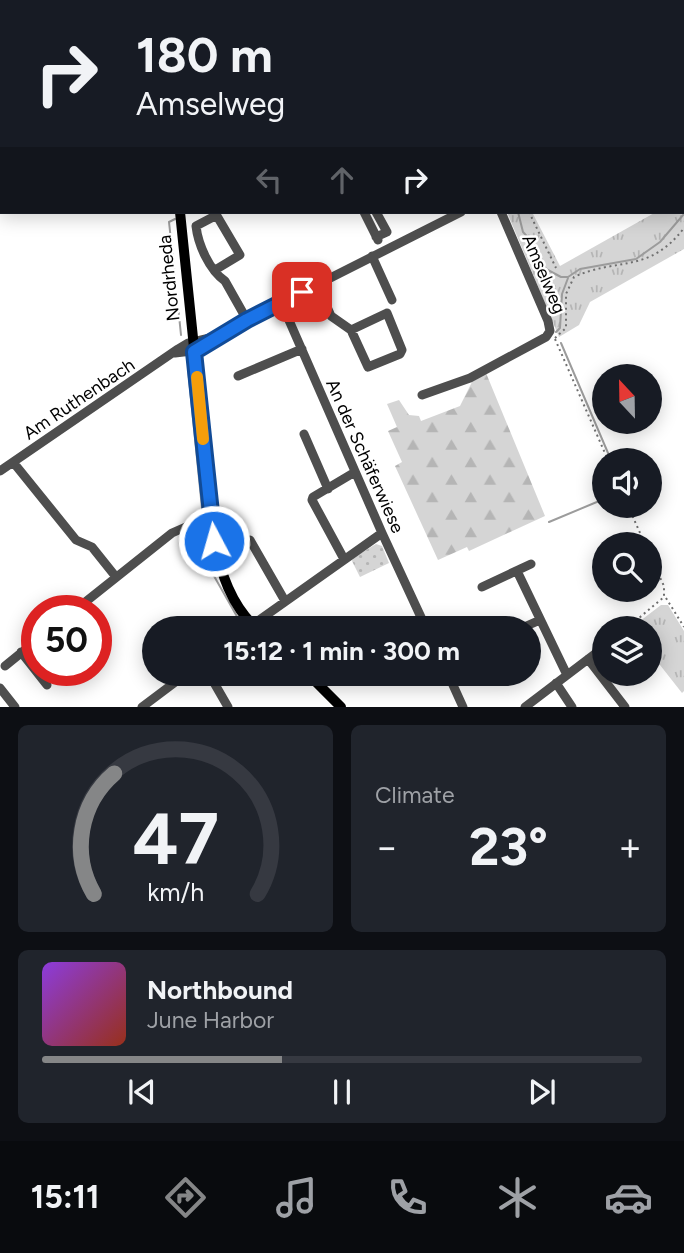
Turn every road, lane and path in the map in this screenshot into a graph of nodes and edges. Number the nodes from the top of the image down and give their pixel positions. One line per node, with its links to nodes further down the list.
1 (180, 214): 17 (main road, Nordrheda)
2 (365, 214): 3 (street)
3 (377, 214)
4 (457, 214): 8 (street)
5 (502, 214): 16 (street, Amselweg)
6 (530, 214): 9 (path)
7 (684, 228): 16 (path)
8 (372, 256): 11 (street); 12 (street)
9 (556, 268)
10 (215, 271): 10 (street); 14 (street)
11 (317, 284): 13 (street); 15 (street)
12 (392, 300)
13 (281, 302): 14 (street); 18 (street, An der Schäferwiese)
14 (247, 320): 17 (street)
15 (351, 330): 15 (street)
16 (552, 335): 20 (street, Amselweg); 22 (path)
17 (194, 347): 23 (street, Am Ruthenbach); 27 (main road, Nordrheda)
18 (302, 349): 19 (street); 25 (street, An der Schäferwiese)
19 (238, 376)
20 (422, 395)
21 (304, 434): 26 (street)
22 (603, 448)
23 (13, 462): 24 (street, Am Ruthenbach); 33 (street)
24 (0, 471)
25 (355, 472): 26 (street); 28 (street, An der Schäferwiese)
26 (328, 489): 30 (street)
27 (212, 525): 33 (street); 39 (main road, Nordrheda)
28 (382, 533): 30 (street); 41 (street, An der Schäferwiese)
29 (250, 540): 38 (street)
30 (344, 559): 38 (street)
31 (531, 564): 32 (street)
32 (517, 571): 35 (street); 42 (street)
33 (116, 577): 36 (street)
34 (662, 582): 37 (path)
35 (482, 587)
36 (94, 595)
37 (664, 597): 43 (path); 45 (path)
38 (285, 601): 40 (street)
39 (245, 616)
40 (266, 616)
41 (421, 616)
42 (538, 616)
43 (641, 616)
44 (541, 622): 50 (street)
45 (684, 627)
46 (21, 652): 49 (street)
47 (592, 656): 48 (street)
48 (588, 659): 50 (street); 64 (street)
49 (5, 666)
50 (567, 675): 51 (street)
51 (556, 683): 62 (street); 63 (street)
52 (170, 686): 58 (street)
53 (216, 686): 59 (street)
54 (320, 686): 60 (main road)
55 (453, 686): 61 (street)
56 (0, 688): 57 (street)
57 (15, 707)
58 (142, 707)
59 (228, 707)
60 (341, 707)
61 (463, 707)
62 (525, 707)
63 (572, 707)
64 (625, 707)

